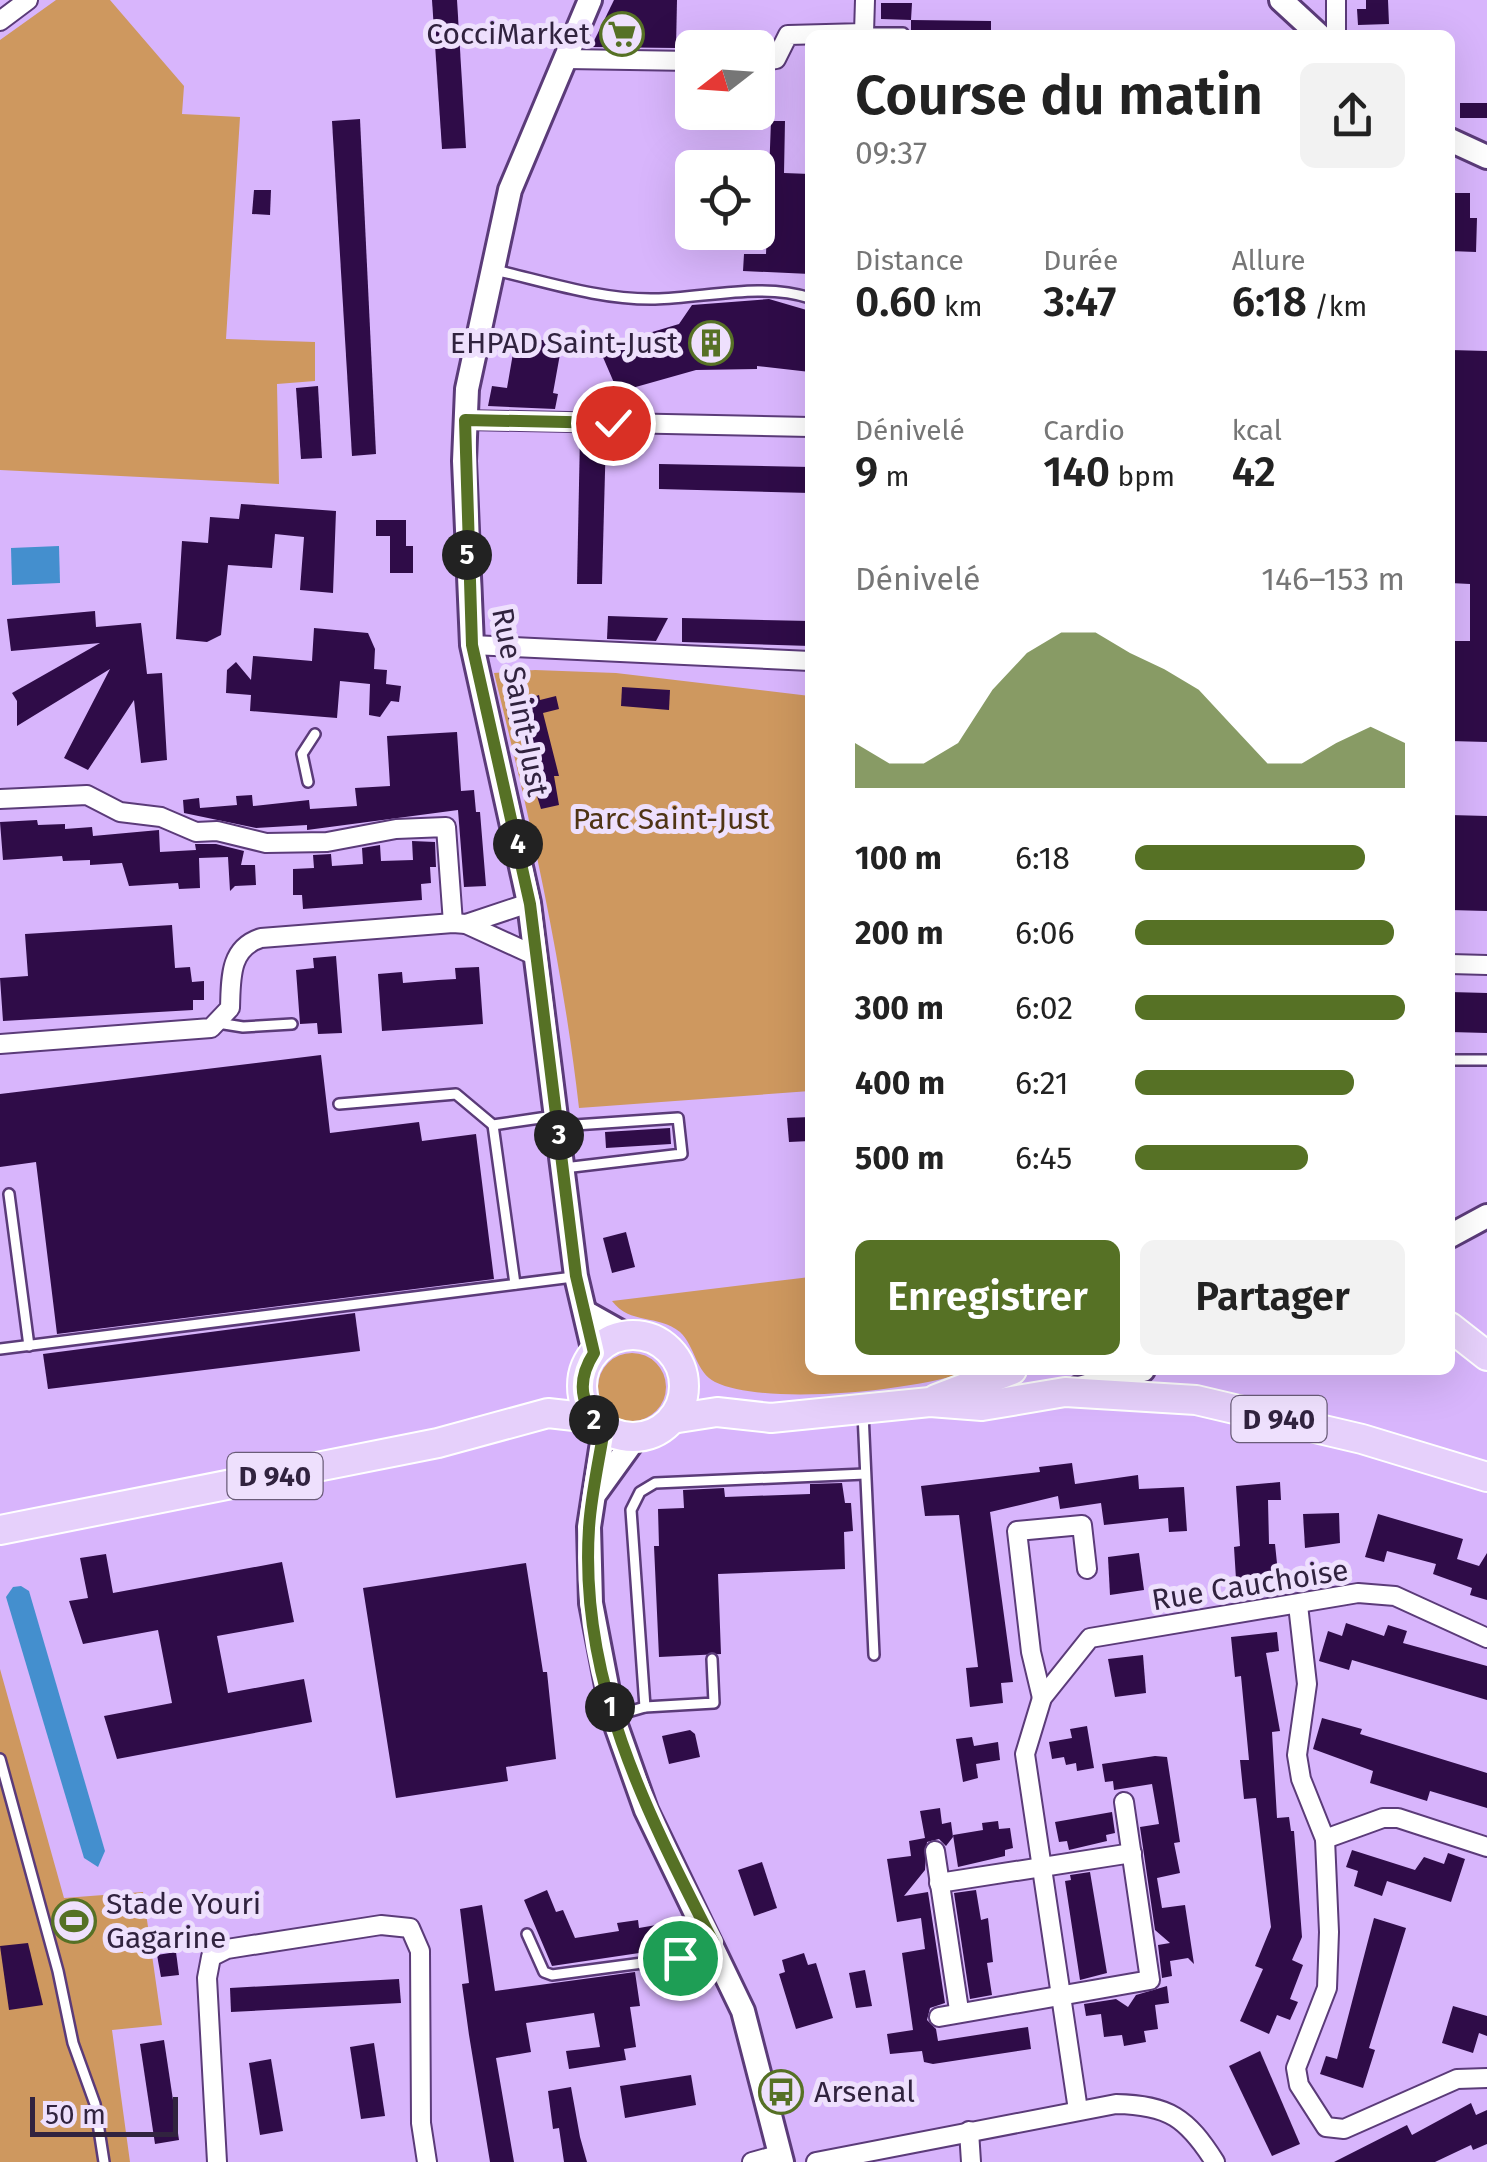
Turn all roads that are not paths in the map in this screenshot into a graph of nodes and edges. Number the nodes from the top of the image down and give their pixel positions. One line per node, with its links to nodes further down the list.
1 (28, 0): 6 (street)
2 (590, 0): 11 (street, Rue Saint-Just)
3 (865, 0): 7 (street)
4 (1281, 0): 8 (street)
5 (1336, 0): 9 (street)
6 (0, 21)
7 (864, 30)
8 (1314, 30)
9 (1336, 30)
10 (805, 35): 12 (street)
11 (566, 59): 13 (street); 16 (street, Rue Saint-Just)
12 (775, 59)
13 (675, 62)
14 (1455, 142): 15 (street)
15 (1487, 157)
16 (492, 269): 17 (lane); 18 (street, Rue Saint-Just)
17 (805, 298)
18 (465, 420): 19 (street); 20 (street, Rue Saint-Just)
19 (805, 427)
20 (472, 645): 21 (street); 25 (street, Rue Saint-Just)
21 (805, 662)
22 (315, 734): 23 (lane)
23 (308, 782)
24 (0, 799): 26 (street)
25 (530, 904): 26 (street); 27 (street, Rue Saint-Just)
26 (459, 924): 27 (street); 30 (street)
27 (536, 956): 36 (street, Rue Saint-Just)
28 (1455, 964): 29 (street)
29 (1487, 964)
30 (218, 1023): 31 (lane); 32 (street)
31 (292, 1024)
32 (0, 1044)
33 (1455, 1060): 34 (lane)
34 (1487, 1060)
35 (340, 1104): 37 (lane)
36 (557, 1121): 37 (lane); 38 (street, Rue Saint-Just); 38 (lane)
37 (493, 1125): 43 (lane)
38 (564, 1168): 42 (street, Rue Saint-Just)
39 (9, 1194): 47 (lane)
40 (1487, 1216): 41 (street)
41 (1455, 1233)
42 (576, 1276): 43 (lane); 44 (street, Rue Saint-Just)
43 (515, 1284): 47 (lane)
44 (585, 1312): 46 (street); 49 (street, Rue Saint-Just)
45 (1455, 1331): 50 (main road)
46 (626, 1335): 49 (main road); 53 (main road)
47 (29, 1346): 48 (lane)
48 (0, 1349)
49 (594, 1353): 54 (main road)
50 (1487, 1356)
51 (999, 1375): 56 (main road, D 940)
52 (1125, 1375): 55 (street)
53 (684, 1379): 59 (main road); 60 (main road)
54 (582, 1381): 58 (main road, D 940); 61 (main road)
55 (1065, 1392): 56 (main road, D 940); 64 (main road, D 940)
56 (930, 1402): 57 (main road, D 940)
57 (862, 1411): 59 (main road, D 940); 63 (lane)
58 (548, 1412): 61 (main road, D 940); 66 (main road, D 940)
59 (717, 1412): 60 (main road, D 940)
60 (672, 1419): 62 (main road)
61 (598, 1423): 62 (main road); 65 (street)
62 (636, 1438): 65 (street)
63 (865, 1474): 70 (lane); 73 (lane)
64 (1487, 1477)
65 (594, 1494): 74 (street)
66 (0, 1530)
67 (1087, 1569): 72 (street, Rue Cauchoise)
68 (1298, 1605): 69 (street, Rue Cauchoise); 72 (street, Rue Cauchoise); 77 (street)
69 (1487, 1638)
70 (874, 1656)
71 (712, 1659): 73 (lane)
72 (1042, 1698): 81 (street, Rue Cauchoise)
73 (645, 1707): 74 (lane)
74 (612, 1717): 84 (street)
75 (0, 1759): 92 (lane)
76 (1124, 1802): 80 (street)
77 (1325, 1839): 78 (street); 88 (street)
78 (1487, 1847)
79 (935, 1850): 82 (street)
80 (1132, 1853): 81 (street); 85 (street)
81 (1042, 1867): 82 (street); 85 (street, Rue Cauchoise)
82 (940, 1883): 86 (street)
83 (527, 1934): 84 (lane)
84 (713, 1942): 91 (street)
85 (1061, 1994): 86 (street); 89 (street, Rue Cauchoise)
86 (959, 2010): 87 (street)
87 (939, 2016)
88 (1487, 2078)
89 (1078, 2110): 90 (street); 98 (street)
90 (969, 2131): 96 (street); 97 (street)
91 (782, 2158): 95 (street)
92 (104, 2162)
93 (218, 2162): 94 (street)
94 (428, 2162)
95 (752, 2162)
96 (816, 2162)
97 (972, 2162)
98 (1215, 2162)

